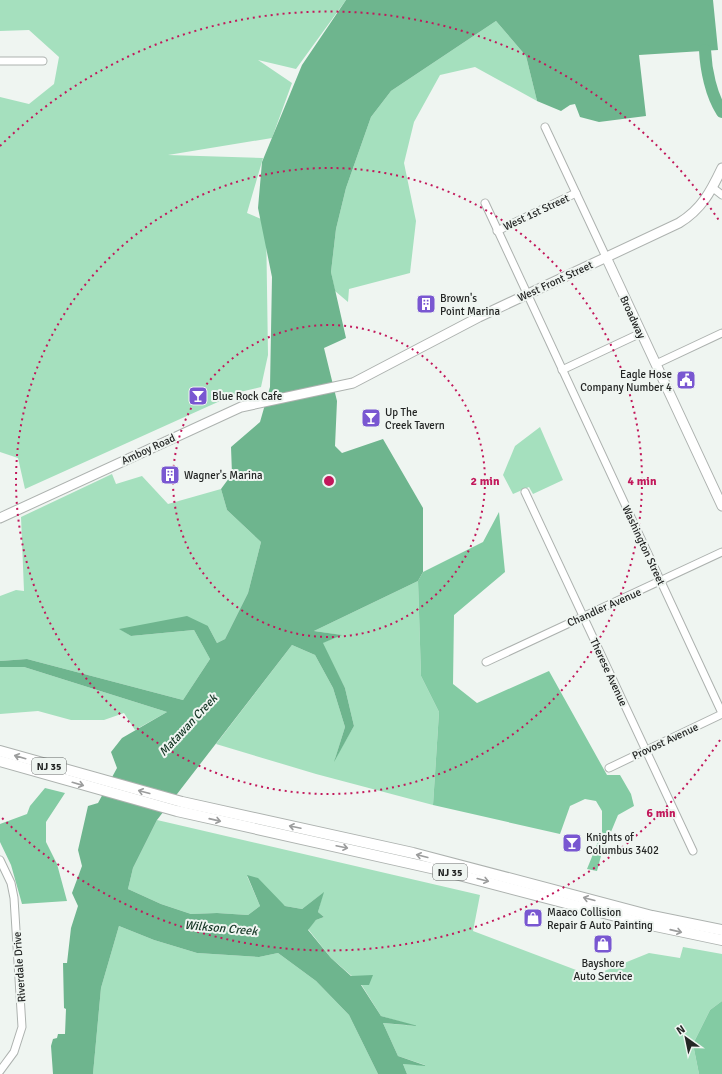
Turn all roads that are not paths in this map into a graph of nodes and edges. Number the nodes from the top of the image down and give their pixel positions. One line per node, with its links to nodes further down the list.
1 (0, 61): 2 (street)
2 (43, 61)
3 (545, 127): 6 (street, Broadway)
4 (722, 168): 5 (main road, West Front Street)
5 (713, 188): 7 (street); 10 (main road, West Front Street)
6 (576, 193): 9 (street, West 1st Street); 10 (street, Broadway)
7 (722, 195)
8 (485, 202): 9 (street, Washington Street)
9 (497, 230): 11 (street, Washington Street)
10 (606, 257): 11 (main road, West Front Street); 12 (main road, Broadway)
11 (526, 294): 15 (street, Washington Street); 16 (main road, West Front Street)
12 (641, 333): 14 (main road, Broadway); 15 (street)
13 (722, 333): 14 (street)
14 (656, 364): 18 (main road, Broadway)
15 (562, 370): 22 (street, Washington Street)
16 (300, 395): 20 (main road, Amboy Road)
17 (525, 492): 23 (street, Therese Avenue)
18 (720, 496): 19 (main road, Broadway)
19 (722, 506)
20 (0, 518)
21 (722, 552): 22 (street, Chandler Avenue)
22 (661, 581): 23 (street, Chandler Avenue); 25 (street, Washington Street)
23 (583, 617): 24 (street, Chandler Avenue); 26 (street, Therese Avenue)
24 (486, 662)
25 (722, 713): 26 (street, Provost Avenue)
26 (646, 750): 29 (street, Provost Avenue); 32 (street, Therese Avenue)
27 (0, 751): 30 (highway, NJ 35, one-way to 27)
28 (0, 761): 30 (highway, NJ 35, one-way to 30)
29 (609, 768)
30 (95, 784): 31 (highway, NJ 35)
31 (180, 806): 34 (highway, NJ 35, one-way to 31); 35 (highway, NJ 35, one-way to 35)
32 (693, 851)
33 (0, 860): 36 (street, Riverdale Drive)
34 (722, 930)
35 (722, 940)
36 (0, 1071)

